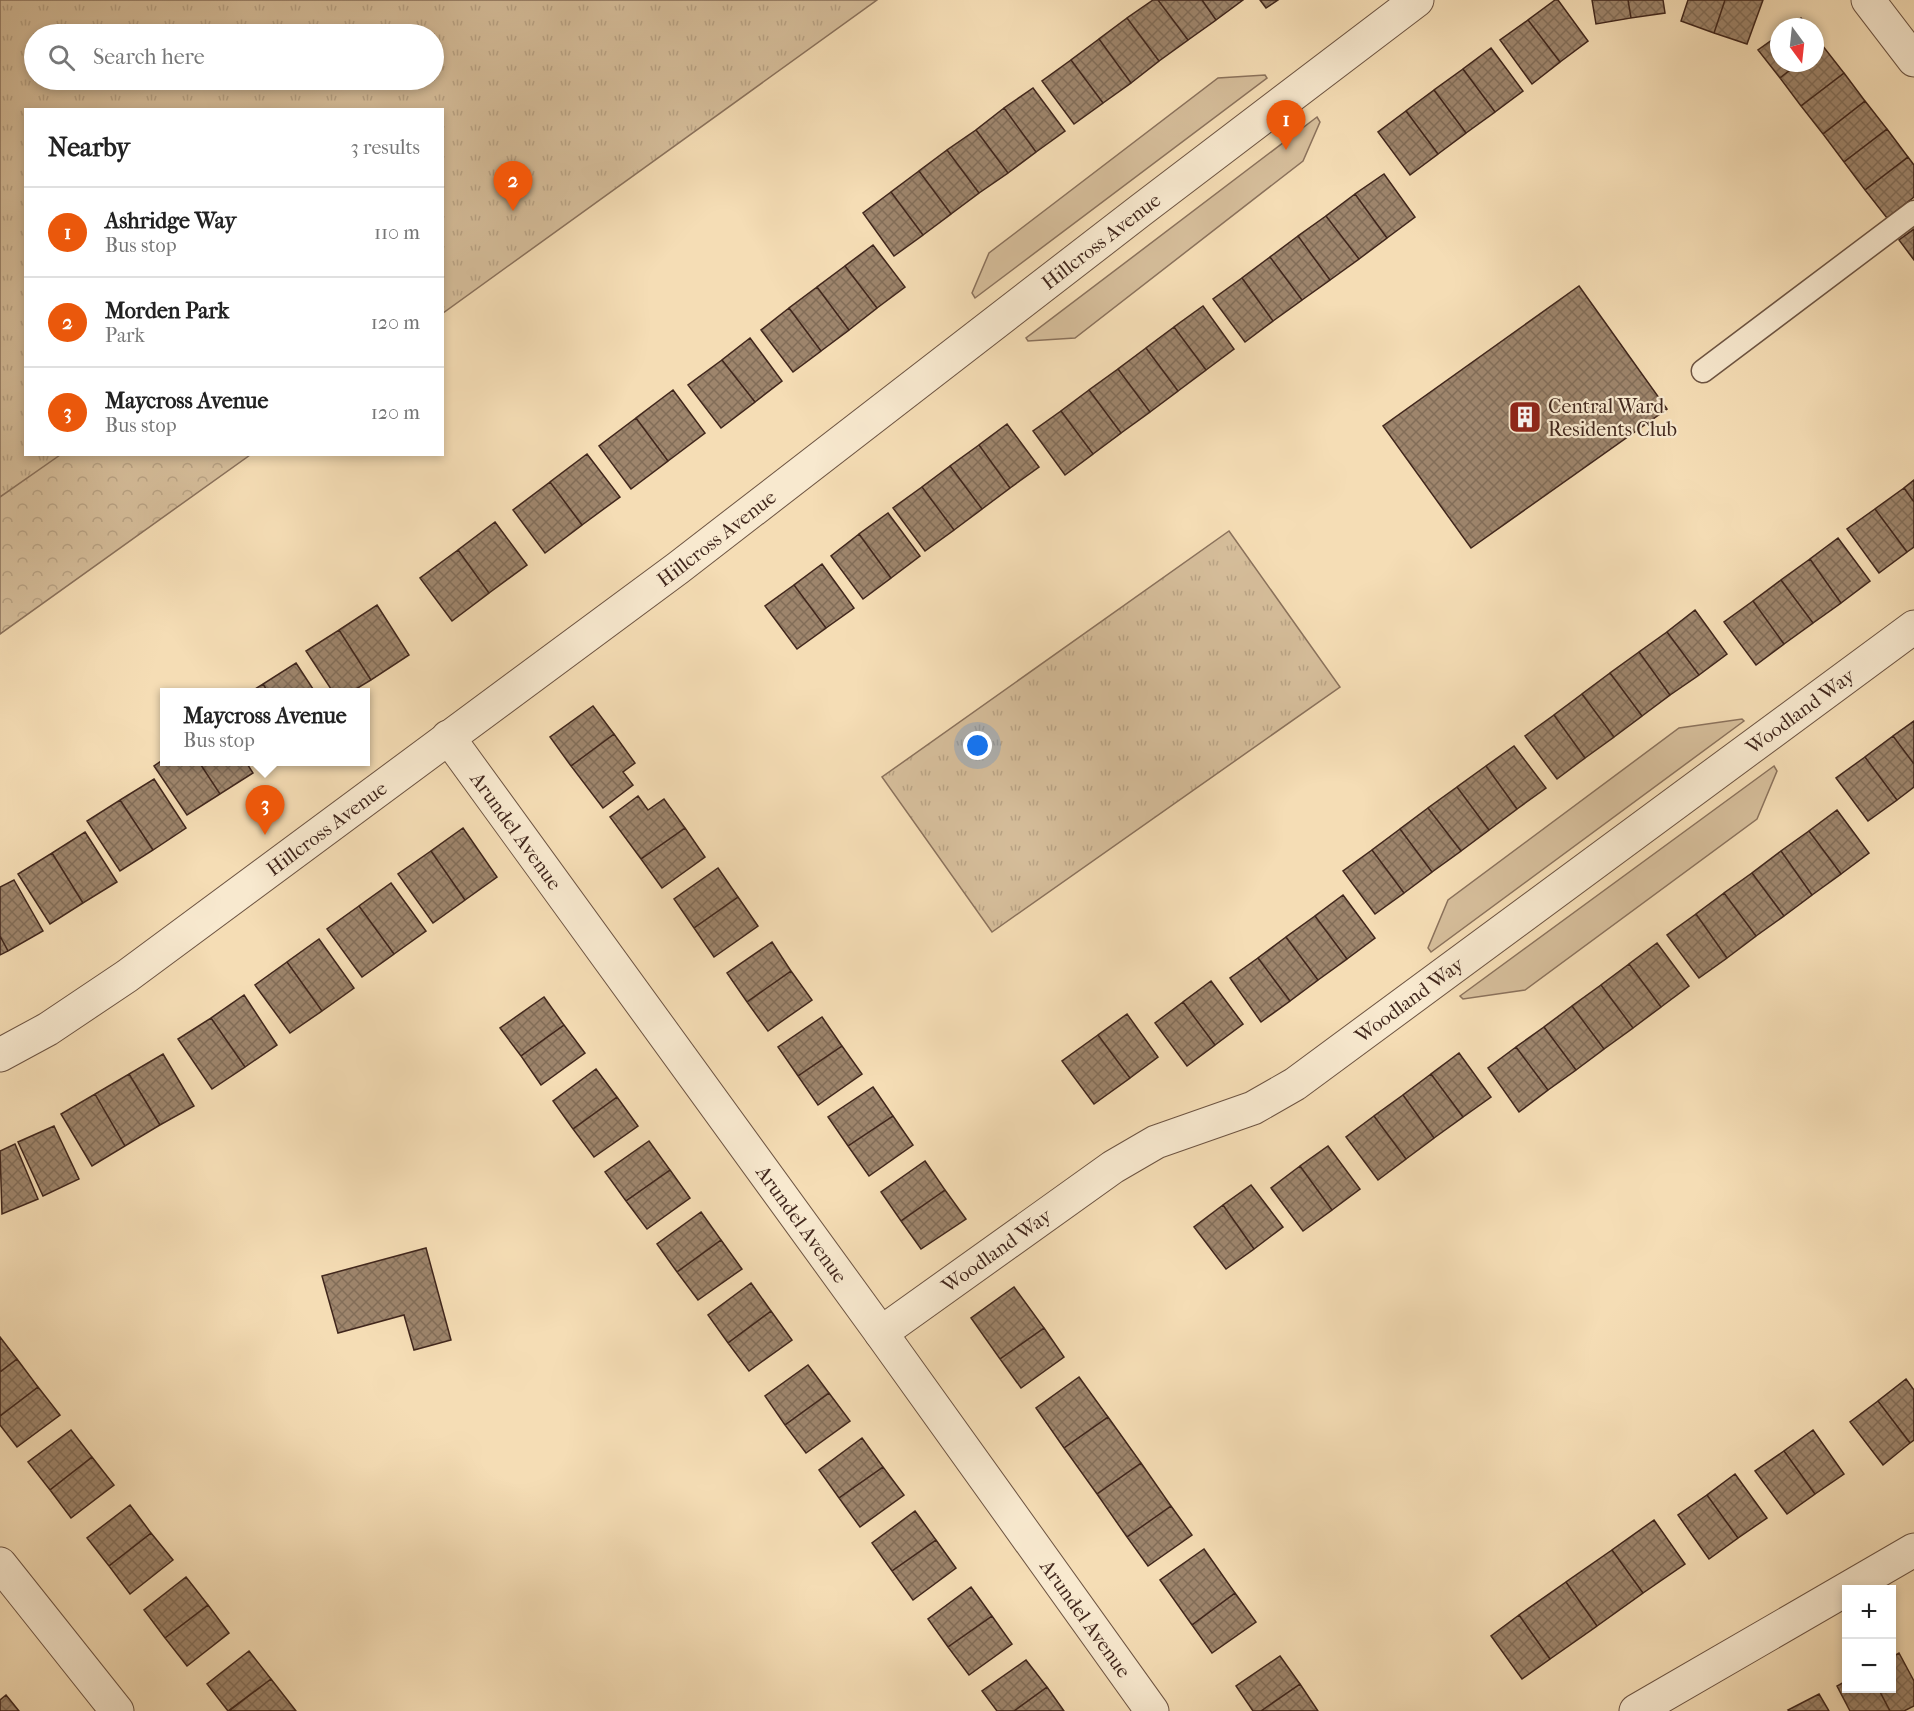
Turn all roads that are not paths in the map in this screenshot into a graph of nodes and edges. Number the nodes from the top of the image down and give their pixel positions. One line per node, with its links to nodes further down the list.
1 (1417, 0): 7 (street, Hillcross Avenue)
2 (1868, 0): 3 (street)
3 (1914, 60)
4 (1914, 213): 5 (lane)
5 (1703, 371)
6 (1914, 627): 9 (street, Woodland Way)
7 (448, 737): 8 (street, Hillcross Avenue); 9 (street, Arundel Avenue)
8 (0, 1055)
9 (881, 1333): 13 (street, Arundel Avenue)
10 (1914, 1550): 14 (street)
11 (0, 1564): 12 (street)
12 (117, 1711)
13 (1152, 1711)
14 (1636, 1711)

